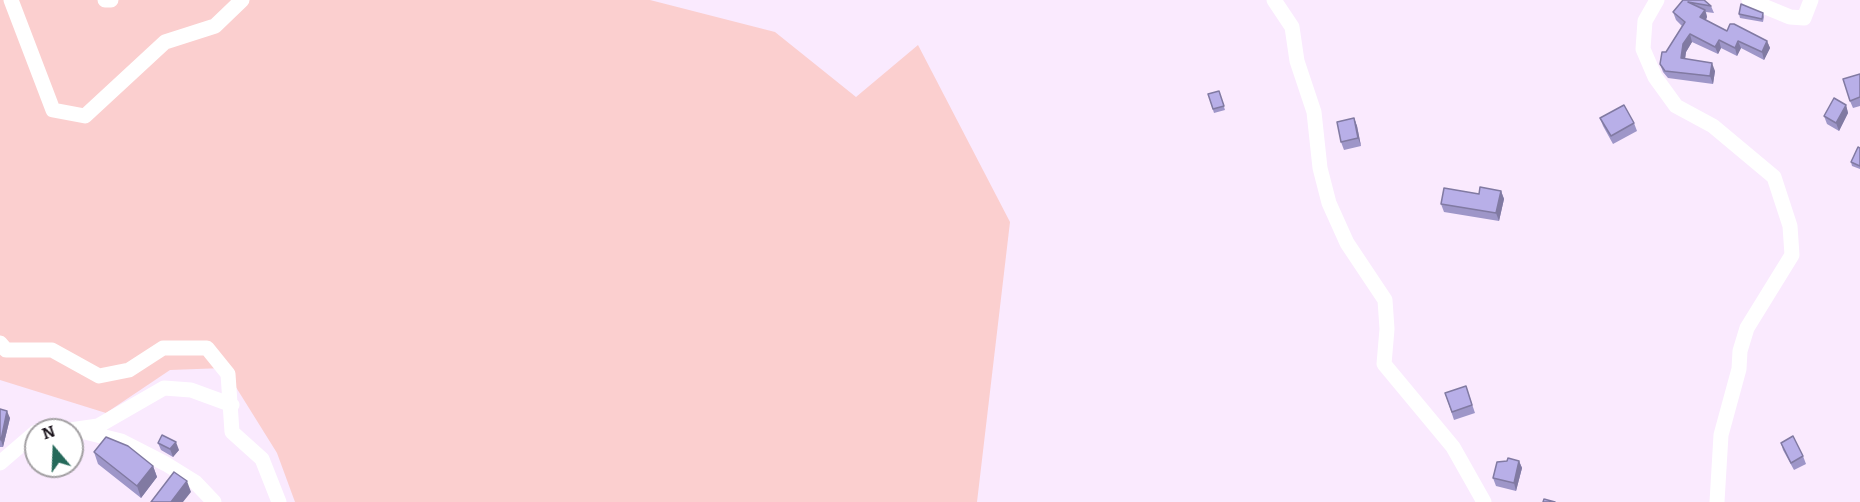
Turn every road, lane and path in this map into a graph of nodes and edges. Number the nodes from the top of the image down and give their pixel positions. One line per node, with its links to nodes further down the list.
1 (11, 0): 4 (street)
2 (105, 0): 3 (street)
3 (111, 0)
4 (242, 0)
5 (1274, 0): 17 (street)
6 (1657, 0): 18 (street)
7 (1749, 0): 8 (street)
8 (1811, 0)
9 (0, 343): 10 (street)
10 (232, 405): 11 (street); 16 (street)
11 (84, 429)
12 (84, 431): 15 (street)
13 (24, 442): 14 (street)
14 (0, 463)
15 (214, 502)
16 (279, 502)
17 (1484, 502)
18 (1717, 502)

